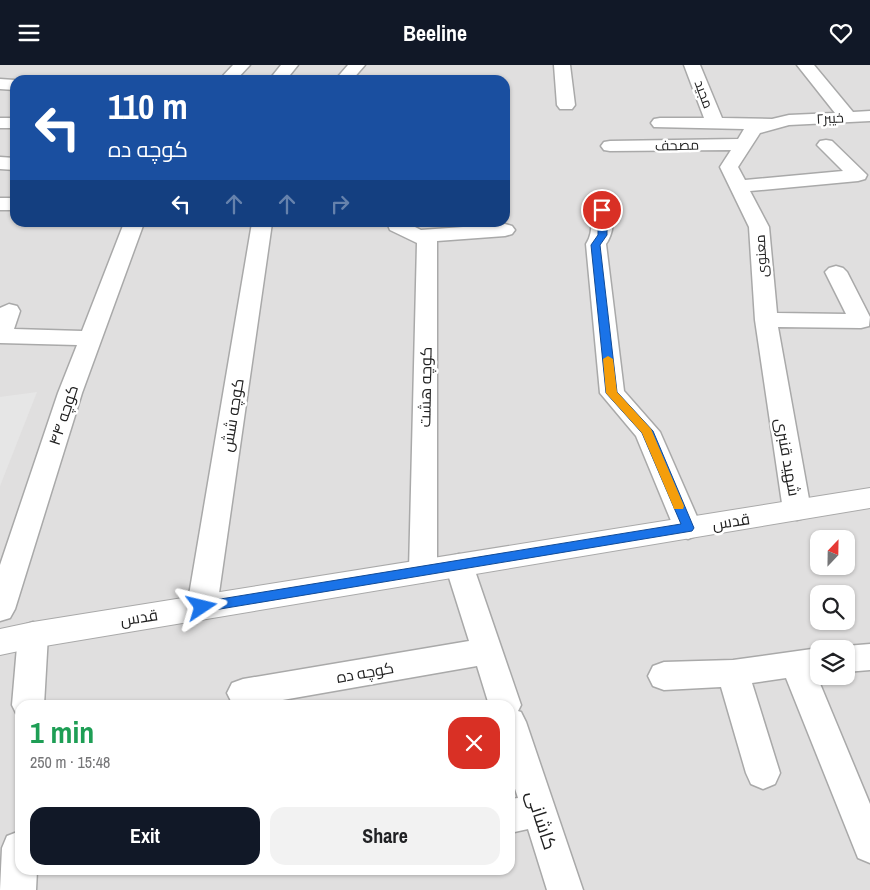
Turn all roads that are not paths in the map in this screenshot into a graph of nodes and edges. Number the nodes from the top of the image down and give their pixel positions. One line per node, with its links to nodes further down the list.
1 (242, 65): 7 (street)
2 (290, 65): 8 (street)
3 (357, 65): 9 (street)
4 (562, 65): 10 (street)
5 (692, 65): 15 (street, مجید)
6 (805, 65): 12 (street)
7 (232, 75)
8 (281, 75)
9 (348, 75)
10 (566, 105)
11 (870, 116): 12 (street, خیبر۲)
12 (848, 117): 13 (street, خیبر۲)
13 (781, 122): 15 (street); 16 (street, معنوی)
14 (660, 123): 15 (street)
15 (715, 123)
16 (744, 144): 18 (street, مصحف); 19 (street, معنوی)
17 (826, 145): 19 (street)
18 (610, 146)
19 (739, 186): 28 (street, معنوی)
20 (602, 210): 34 (street)
21 (132, 227): 30 (street, کوچه ۴۴)
22 (261, 227): 37 (street, کوچه شش)
23 (399, 227): 25 (street)
24 (505, 230): 25 (street)
25 (418, 236): 36 (street, کوچه هشت)
26 (836, 271): 28 (street)
27 (8, 311): 29 (street)
28 (766, 320): 31 (street, معنوی)
29 (0, 336): 30 (street)
30 (90, 338): 38 (street, کوچه ۴۴)
31 (779, 404): 33 (street, شهید قنبری)
32 (870, 498): 33 (street, قدس)
33 (797, 510): 34 (street, قدس)
34 (688, 528): 35 (street, قدس)
35 (459, 565): 36 (street, قدس); 41 (street)
36 (423, 571): 37 (street, قدس)
37 (202, 607): 39 (street, قدس)
38 (0, 609)
39 (32, 635): 40 (street, قدس); 48 (street)
40 (0, 642)
41 (487, 651): 47 (street, کوچه ده); 49 (street)
42 (870, 657): 43 (street)
43 (855, 658)
44 (807, 662): 45 (street); 55 (street)
45 (733, 673): 46 (street); 51 (street)
46 (664, 676)
47 (243, 693)
48 (28, 700)
49 (503, 700)
50 (515, 754): 52 (street, کاشانی)
51 (763, 773)
52 (524, 813): 58 (street, کاشانی)
53 (15, 841): 54 (street)
54 (0, 845)
55 (870, 846)
56 (19, 875): 57 (street)
57 (18, 890)
58 (565, 890)

